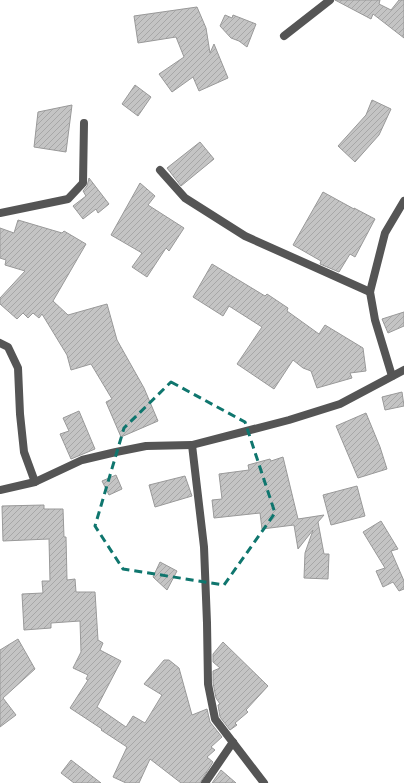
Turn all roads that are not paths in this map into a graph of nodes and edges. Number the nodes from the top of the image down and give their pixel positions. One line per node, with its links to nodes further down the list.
1 (330, 0): 2 (street)
2 (284, 36)
3 (84, 123): 6 (street)
4 (160, 170): 7 (street)
5 (404, 201): 7 (street)
6 (0, 213)
7 (370, 292): 10 (street)
8 (0, 343): 12 (street)
9 (404, 370): 10 (street)
10 (392, 376): 11 (street)
11 (192, 445): 12 (street); 14 (street)
12 (35, 482): 13 (street)
13 (0, 490)
14 (233, 742): 15 (street); 16 (street)
15 (205, 783)
16 (264, 783)

